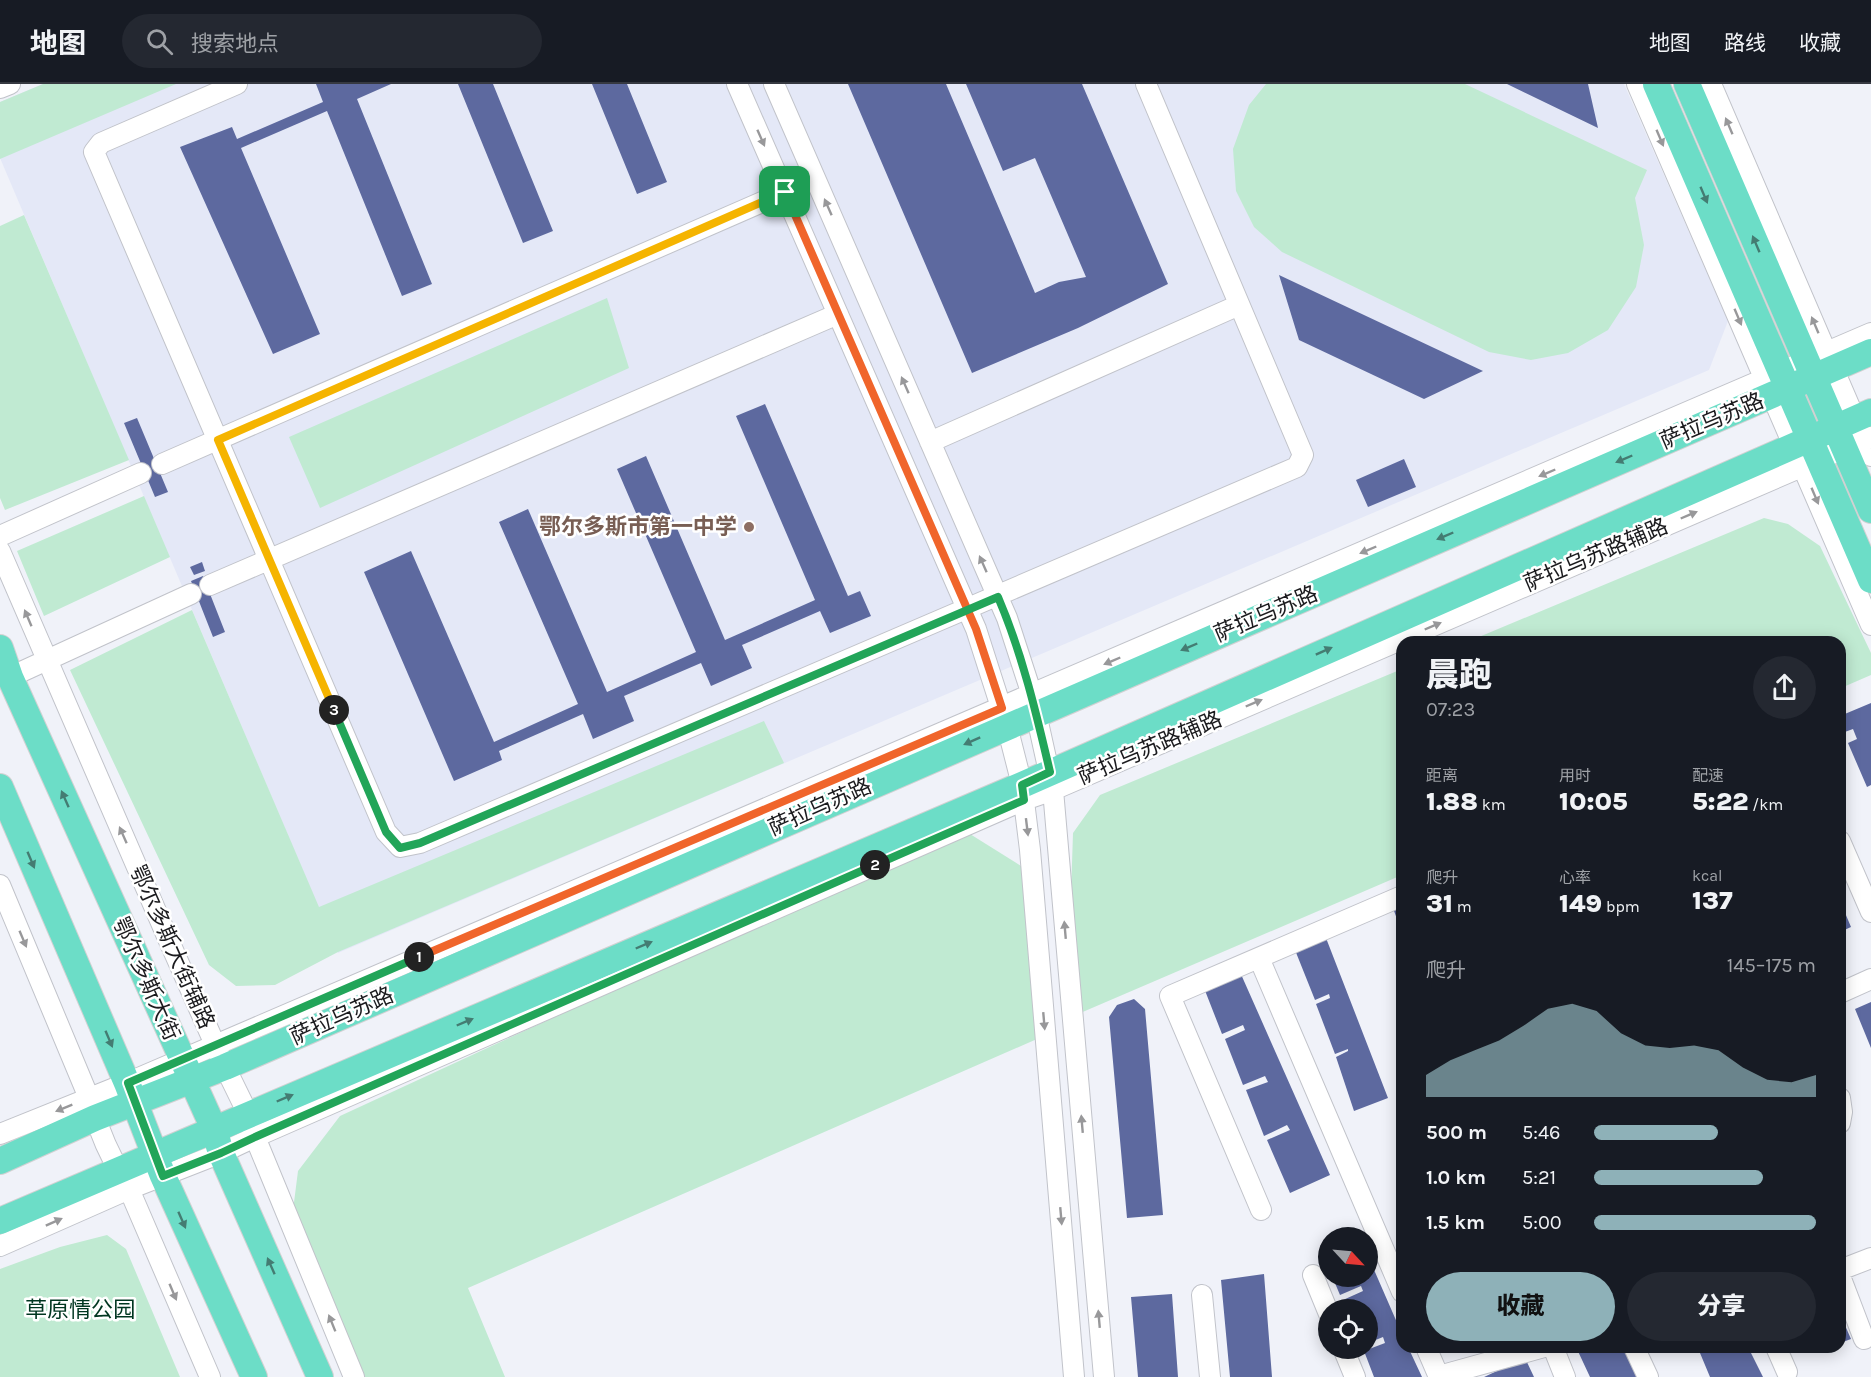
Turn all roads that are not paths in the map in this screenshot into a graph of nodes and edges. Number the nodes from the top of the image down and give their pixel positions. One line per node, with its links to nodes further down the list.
1 (10, 84): 10 (street)
2 (237, 84): 19 (street)
3 (737, 84): 11 (street, one-way to 11)
4 (774, 84): 20 (street, one-way to 4)
5 (1146, 84): 12 (street)
6 (1637, 84): 17 (street, one-way to 17)
7 (1656, 84): 17 (main road, one-way to 17)
8 (1687, 84): 16 (main road, one-way to 8)
9 (1711, 84): 16 (street, one-way to 9)
10 (0, 88)
11 (785, 192): 13 (street); 19 (street)
12 (1239, 305): 20 (street); 31 (street)
13 (838, 314): 27 (street); 32 (street)
14 (1871, 333): 16 (street)
15 (1871, 352): 16 (main road, 萨拉乌苏路)
16 (1820, 365): 17 (main road, 萨拉乌苏路); 18 (main road)
17 (1776, 383): 21 (main road); 37 (main road, 萨拉乌苏路, one-way to 37)
18 (1859, 434): 21 (main road); 24 (main road)
19 (218, 440): 22 (street); 27 (street)
20 (930, 442): 31 (street, one-way to 20)
21 (1806, 452): 28 (main road); 33 (street, one-way to 33); 39 (main road, one-way to 21)
22 (162, 464)
23 (141, 473): 25 (street)
24 (1871, 510)
25 (0, 536)
26 (0, 551): 35 (street, 鄂尔多斯大街辅路, one-way to 26)
27 (269, 560): 29 (street); 32 (street)
28 (1871, 580)
29 (210, 585)
30 (191, 594): 35 (street)
31 (998, 597): 32 (street); 37 (street)
32 (967, 609): 38 (street)
33 (1871, 625)
34 (0, 648): 36 (main road, 鄂尔多斯大街)
35 (46, 660): 36 (street); 49 (street, 鄂尔多斯大街辅路, one-way to 35)
36 (10, 678): 50 (main road, 鄂尔多斯大街, one-way to 36)
37 (1034, 704): 38 (main road, 萨拉乌苏路); 39 (street)
38 (1005, 717): 41 (street); 49 (main road, 萨拉乌苏路, one-way to 49)
39 (1051, 781): 41 (main road); 83 (street, one-way to 39)
40 (0, 787): 51 (main road, one-way to 51)
41 (1023, 792): 53 (main road, one-way to 41); 82 (street, one-way to 82)
42 (1846, 855): 45 (street)
43 (0, 885): 52 (street, one-way to 52)
44 (1396, 899): 46 (street)
45 (1871, 912)
46 (1258, 958): 60 (street); 66 (street)
47 (1871, 979): 48 (street)
48 (1846, 990)
49 (220, 1055): 50 (main road, 萨拉乌苏路); 53 (street, 鄂尔多斯大街辅路)
50 (187, 1070): 51 (main road, 萨拉乌苏路); 54 (main road, 鄂尔多斯大街)
51 (132, 1093): 52 (main road, 萨拉乌苏路); 58 (main road)
52 (92, 1108): 55 (street, one-way to 55); 57 (main road, 萨拉乌苏路); 59 (street)
53 (252, 1125): 54 (main road); 56 (street); 81 (street, 鄂尔多斯大街辅路, one-way to 53)
54 (214, 1129): 56 (main road, 鄂尔多斯大街); 58 (main road)
55 (0, 1134)
56 (221, 1153): 58 (street); 80 (main road, 鄂尔多斯大街, one-way to 56)
57 (0, 1161)
58 (159, 1165): 59 (main road); 79 (main road, one-way to 79)
59 (123, 1180): 61 (main road); 62 (street, one-way to 59); 78 (street, one-way to 78)
60 (1261, 1210)
61 (0, 1221)
62 (0, 1246)
63 (1871, 1258): 64 (street)
64 (1846, 1268)
65 (1313, 1275): 69 (street)
66 (1396, 1278)
67 (1846, 1292): 70 (street)
68 (1202, 1295): 84 (street)
69 (1323, 1299)
70 (1864, 1339)
71 (1429, 1353): 86 (street)
72 (1523, 1353): 86 (street)
73 (1548, 1353): 87 (street)
74 (1637, 1353): 88 (street)
75 (1779, 1353): 77 (street)
76 (1348, 1359): 85 (street)
77 (1787, 1372)
78 (210, 1377)
79 (254, 1377)
80 (320, 1377)
81 (354, 1377)
82 (1074, 1377)
83 (1104, 1377)
84 (1210, 1377)
85 (1355, 1377)
86 (1439, 1377)
87 (1565, 1377)
88 (1648, 1377)

